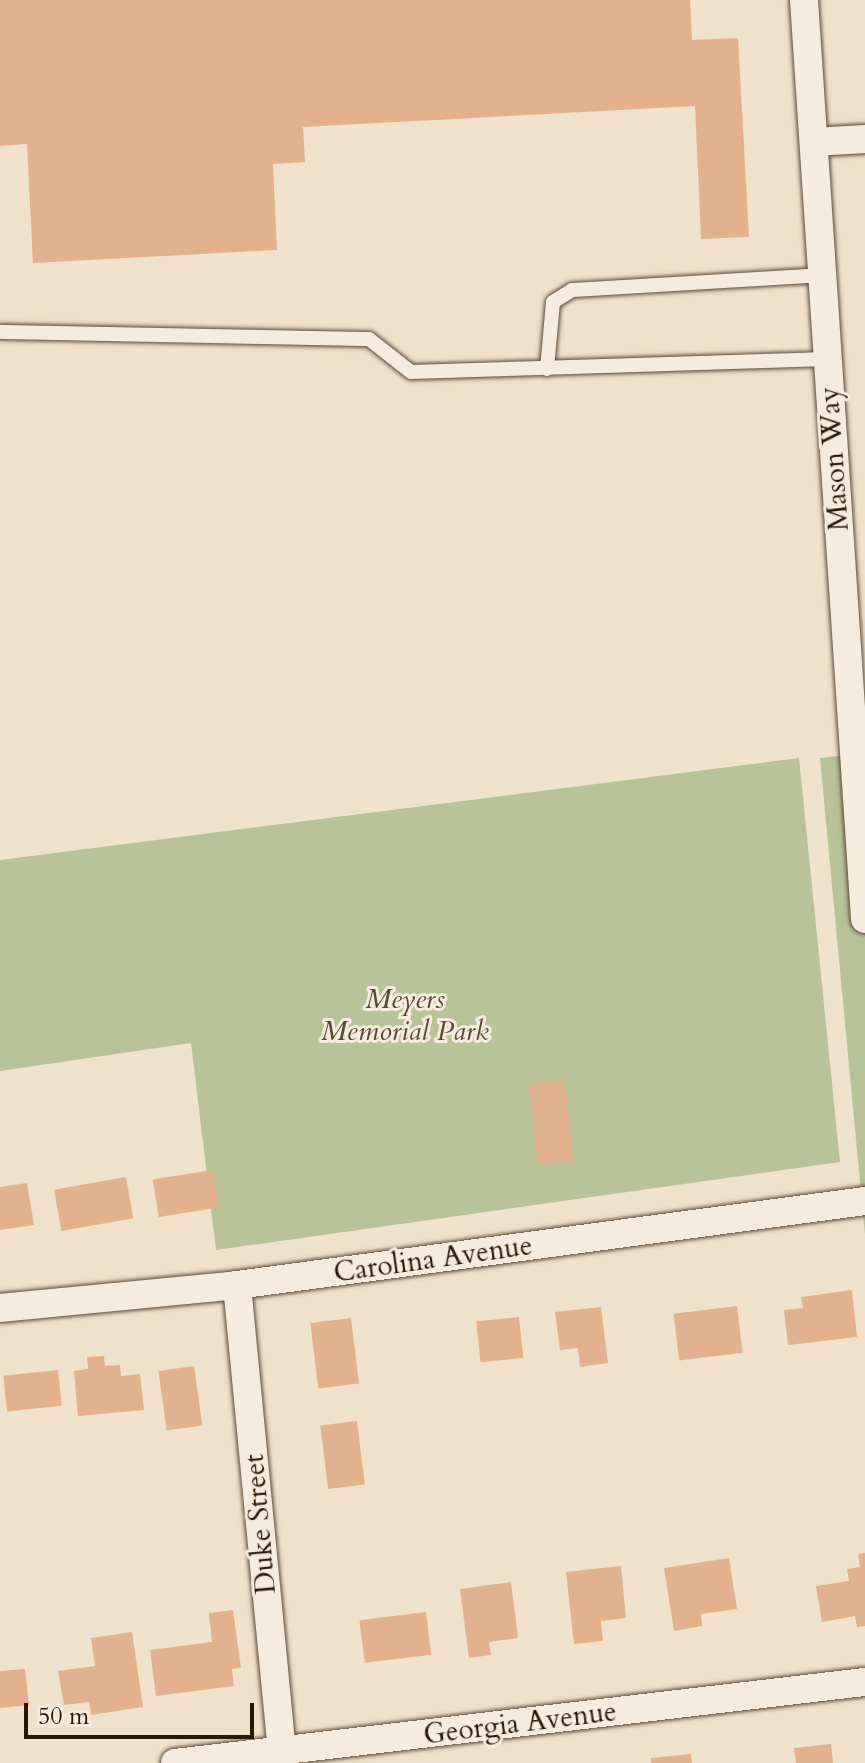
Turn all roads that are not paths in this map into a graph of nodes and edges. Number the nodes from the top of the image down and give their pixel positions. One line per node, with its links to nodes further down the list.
1 (804, 0): 3 (street, Mason Way)
2 (865, 139): 3 (street)
3 (814, 142): 4 (street, Mason Way)
4 (822, 275): 6 (street, Mason Way); 7 (lane)
5 (0, 332): 7 (lane)
6 (828, 359): 7 (lane); 8 (street, Mason Way)
7 (547, 369)
8 (865, 919)
9 (865, 1201): 10 (street, Carolina Avenue)
10 (237, 1285): 11 (street, Carolina Avenue); 13 (street, Duke Street)
11 (0, 1308)
12 (865, 1682): 13 (street, Georgia Avenue)
13 (282, 1757): 14 (street, Georgia Avenue)
14 (175, 1763)

